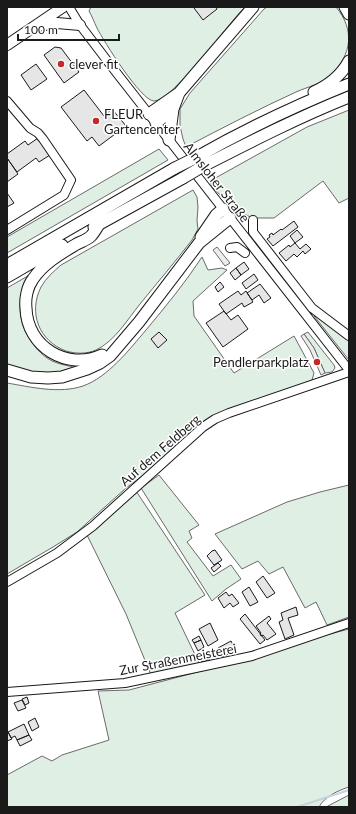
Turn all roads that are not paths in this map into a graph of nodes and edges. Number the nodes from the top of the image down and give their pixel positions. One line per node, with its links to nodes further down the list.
1 (62, 7): 7 (main road)
2 (69, 7): 6 (street, Almsloher Straße)
3 (253, 7): 11 (highway)
4 (345, 7): 5 (highway)
5 (349, 14)
6 (80, 25): 7 (main road); 15 (street, Almsloher Straße)
7 (32, 28): 8 (main road)
8 (7, 45)
9 (349, 61): 16 (highway)
10 (349, 84): 16 (highway)
11 (179, 93): 14 (highway); 15 (highway)
12 (349, 97): 21 (highway, bridge)
13 (7, 102): 22 (street)
14 (173, 109): 17 (highway); 18 (highway)
15 (149, 114): 17 (street, Almsloher Straße)
16 (281, 114): 25 (highway, bridge)
17 (156, 123): 18 (street, Almsloher Straße)
18 (169, 140): 19 (street, Almsloher Straße)
19 (226, 214): 28 (highway); 30 (street, Almsloher Straße)
20 (253, 220): 27 (street)
21 (100, 224): 26 (highway); 28 (highway)
22 (7, 230)
23 (230, 248): 24 (street)
24 (245, 253)
25 (7, 265)
26 (7, 277)
27 (349, 336)
28 (122, 344): 29 (highway)
29 (7, 370)
30 (349, 371): 31 (street, Auf dem Feldberg)
31 (7, 582)
32 (349, 623): 33 (street, Zur Straßenmeisterei)
33 (7, 692)

